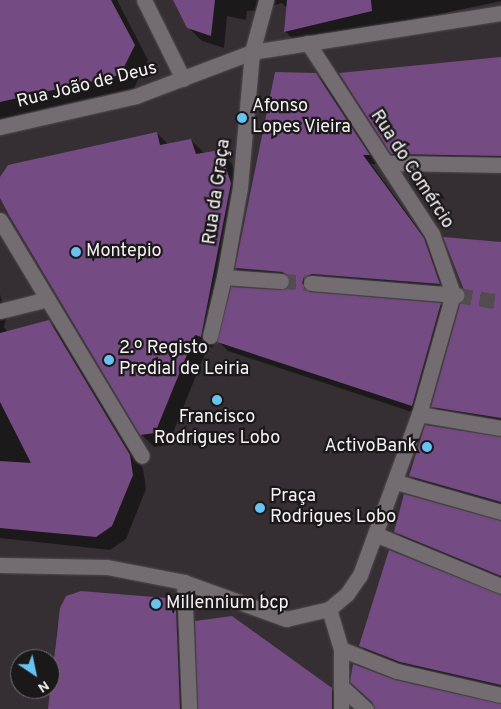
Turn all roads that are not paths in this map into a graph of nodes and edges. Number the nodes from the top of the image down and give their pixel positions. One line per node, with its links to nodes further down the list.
1 (144, 0): 6 (street)
2 (266, 0): 5 (street, Rua da Graça)
3 (501, 13): 4 (street, Rua João de Deus)
4 (308, 43): 5 (street, Rua João de Deus); 8 (street, Rua do Comércio)
5 (252, 52): 6 (street, Rua João de Deus); 11 (street, Rua da Graça)
6 (183, 79): 7 (street, Rua João de Deus)
7 (0, 127)
8 (387, 163): 9 (street); 14 (street, Rua do Comércio)
9 (501, 165)
10 (0, 220): 15 (street)
11 (224, 277): 12 (street); 17 (street, Rua da Graça)
12 (281, 281)
13 (311, 283): 14 (street)
14 (455, 295): 18 (street)
15 (48, 299): 16 (street); 20 (street)
16 (0, 311)
17 (210, 336)
18 (419, 414): 19 (street); 21 (street)
19 (501, 428)
20 (142, 456)
21 (396, 482): 22 (street); 23 (street)
22 (501, 512)
23 (375, 534): 26 (street); 27 (street)
24 (0, 565): 25 (street)
25 (184, 582): 27 (street); 31 (street)
26 (501, 586)
27 (329, 609): 28 (street)
28 (341, 649): 29 (street); 30 (street)
29 (342, 687): 32 (street); 33 (street)
30 (501, 695)
31 (189, 709)
32 (341, 709)
33 (366, 709)

